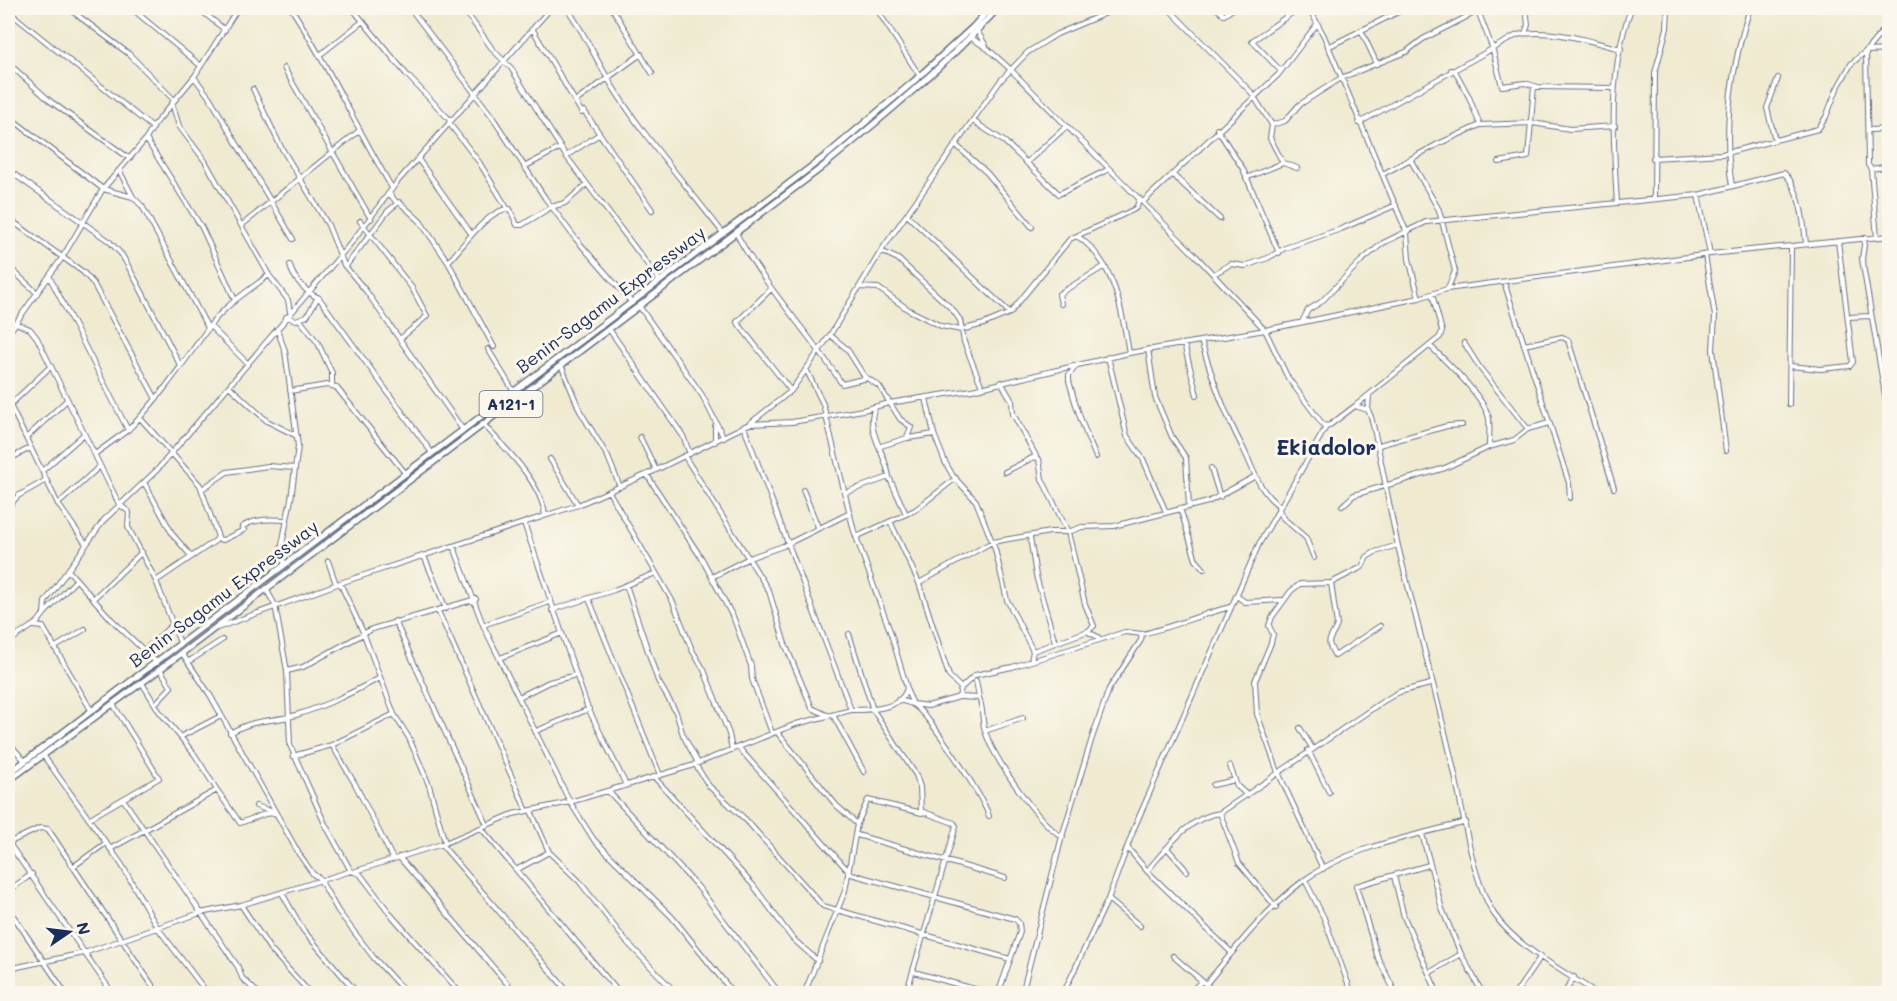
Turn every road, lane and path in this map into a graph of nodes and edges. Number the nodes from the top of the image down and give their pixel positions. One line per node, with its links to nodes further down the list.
1 (68, 8): 67 (street)
2 (131, 8): 50 (street)
3 (198, 8): 34 (street)
4 (238, 8): 34 (street)
5 (291, 8): 45 (street)
6 (352, 8): 30 (street)
7 (410, 8): 64 (street)
8 (463, 8): 47 (street)
9 (551, 8): 35 (street)
10 (567, 8): 60 (street)
11 (612, 8): 46 (street)
12 (876, 8): 56 (street)
13 (990, 8): 33 (highway, A121-1)
14 (998, 8): 33 (highway, A121-1)
15 (1116, 8): 52 (street)
16 (1168, 8): 65 (street)
17 (1216, 8): 18 (street)
18 (1234, 8)
19 (1299, 8): 53 (street)
20 (1315, 8): 26 (street)
21 (1406, 8): 36 (street)
22 (1484, 8): 29 (street)
23 (1526, 8): 37 (street)
24 (1668, 8): 91 (street)
25 (1750, 8): 88 (street)
26 (1310, 9): 32 (street)
27 (1631, 9): 42 (street)
28 (8, 11): 77 (street)
29 (1478, 12): 40 (street); 49 (street)
30 (363, 21): 45 (street); 69 (street)
31 (1890, 22): 44 (street)
32 (1317, 24): 39 (street); 53 (street)
33 (975, 28): 38 (highway, A121-1); 41 (street)
34 (225, 30): 50 (street)
35 (532, 30): 47 (street); 66 (street)
36 (1361, 30): 39 (street); 49 (street)
37 (1525, 33): 40 (street); 42 (street)
38 (969, 35): 41 (street); 56 (highway, Benin-Sagamu Expressway / A121-1); 136 (highway, A121-1)
39 (1328, 47): 58 (street)
40 (1492, 47): 54 (street); 61 (street)
41 (988, 49): 52 (street)
42 (1621, 49): 62 (street)
43 (1890, 50): 44 (street)
44 (1866, 51): 81 (street); 84 (street)
45 (321, 54): 80 (street)
46 (641, 54): 55 (street); 60 (street)
47 (505, 61): 64 (street); 86 (street)
48 (8, 63): 90 (street)
49 (1377, 64): 58 (street)
50 (201, 66): 57 (street)
51 (284, 68): 87 (street)
52 (1010, 69): 70 (street); 75 (street)
53 (1281, 71): 65 (street)
54 (1449, 71): 71 (street); 74 (street)
55 (652, 73)
56 (919, 75): 137 (highway, Benin-Sagamu Expressway / A121-1)
57 (194, 77): 67 (street); 116 (street)
58 (1341, 78): 71 (street); 73 (street)
59 (1778, 78): 84 (street)
60 (608, 79): 66 (street); 137 (street)
61 (1534, 86): 62 (street); 72 (street)
62 (1614, 88): 76 (street)
63 (253, 89): 107 (street)
64 (476, 96): 69 (street); 98 (street)
65 (1254, 99): 73 (street); 78 (street)
66 (576, 100): 82 (street)
67 (173, 101): 77 (street); 131 (street)
68 (8, 116): 110 (street)
69 (450, 120): 92 (street); 121 (street)
70 (973, 121): 85 (street); 94 (street)
71 (1359, 123): 105 (street)
72 (1532, 123): 74 (street); 76 (street); 95 (street)
73 (1272, 125): 96 (street)
74 (1480, 125): 93 (street)
75 (1067, 126): 94 (street); 100 (street)
76 (1615, 126): 118 (street)
77 (153, 128): 83 (street)
78 (1217, 129): 104 (street); 106 (street)
79 (1890, 129): 81 (street)
80 (360, 130): 87 (street); 111 (street)
81 (1869, 130): 101 (street)
82 (598, 135): 89 (street); 122 (street)
83 (146, 139): 90 (street); 174 (street)
84 (1775, 140): 88 (street)
85 (957, 146): 123 (street); 133 (street)
86 (560, 148): 89 (street); 98 (street)
87 (333, 153): 107 (street); 125 (street)
88 (1726, 153): 91 (street); 109 (street)
89 (566, 156): 108 (street)
90 (129, 158): 103 (street)
91 (1653, 158): 114 (street)
92 (418, 159): 111 (street); 135 (street)
93 (1410, 159): 105 (street); 128 (street)
94 (1028, 162): 100 (street)
95 (1499, 162)
96 (1283, 163): 99 (street); 106 (street)
97 (1890, 166): 101 (street)
98 (524, 167): 120 (street)
99 (1297, 168)
100 (1110, 169): 115 (street)
101 (1871, 169): 143 (street)
102 (8, 170): 129 (street)
103 (119, 170): 110 (street); 113 (street)
104 (1172, 174): 115 (street); 126 (street)
105 (1383, 174): 119 (street)
106 (1246, 178): 149 (street); 152 (street)
107 (302, 179): 116 (street); 154 (street)
108 (586, 185): 120 (street); 165 (street)
109 (1732, 186): 112 (street); 147 (street)
110 (103, 189): 113 (street); 129 (street)
111 (391, 190): 117 (street); 125 (street)
112 (1698, 195): 114 (street); 153 (street)
113 (133, 197): 187 (street)
114 (1654, 199): 118 (street)
115 (1141, 200): 140 (street); 163 (street)
116 (271, 203): 131 (street); 144 (street)
117 (397, 203): 139 (street); 156 (street)
118 (1617, 203): 128 (street)
119 (1396, 205): 130 (street); 152 (street)
120 (551, 207): 121 (street); 175 (street)
121 (507, 208): 156 (street)
122 (652, 210)
123 (907, 215): 150 (street); 179 (street)
124 (8, 218): 155 (street)
125 (371, 219): 132 (street)
126 (1220, 219)
127 (360, 221): 139 (street); 162 (street); 194 (street)
128 (1442, 223): 134 (street); 168 (street)
129 (82, 224): 155 (street); 209 (street)
130 (1404, 224): 134 (street); 138 (street)
131 (242, 225): 161 (street)
132 (364, 227): 139 (street); 146 (street)
133 (1032, 227)
134 (1414, 227): 138 (street)
135 (470, 232)
136 (735, 232): 169 (street); 177 (highway, A121-1)
137 (723, 233): 165 (highway, Benin-Sagamu Expressway / A121-1)
138 (1407, 233): 173 (street); 186 (street)
139 (370, 234): 151 (street)
140 (1076, 236): 159 (street); 179 (street)
141 (1890, 236): 143 (street)
142 (1865, 238): 143 (street); 145 (street); 180 (street)
143 (1877, 238)
144 (293, 239)
145 (1838, 241): 147 (street); 182 (street)
146 (351, 243): 151 (street); 154 (street)
147 (1806, 244): 148 (street)
148 (1791, 246): 153 (street); 213 (street)
149 (1274, 249)
150 (881, 251): 167 (street); 190 (street)
151 (356, 252): 160 (street)
152 (1279, 253): 163 (street)
153 (1707, 254): 166 (street); 259 (street)
154 (339, 256): 160 (street); 172 (street)
155 (62, 258): 164 (street); 226 (street)
156 (448, 262): 201 (street)
157 (290, 265): 172 (street)
158 (8, 266): 170 (street)
159 (1105, 266): 176 (street); 206 (street)
160 (346, 267): 194 (street)
161 (269, 274): 174 (street); 178 (street)
162 (403, 274)
163 (1214, 274): 191 (street)
164 (49, 276): 170 (street); 244 (street)
165 (660, 282): 175 (highway, Benin-Sagamu Expressway / A121-1)
166 (1504, 282): 168 (street); 199 (street)
167 (859, 287): 190 (street); 193 (street)
168 (1447, 289): 171 (street)
169 (770, 290): 204 (street); 221 (street)
170 (37, 293): 185 (street)
171 (1432, 294): 173 (street); 200 (street)
172 (314, 296): 178 (street); 184 (street); 261 (street)
173 (1419, 297): 186 (street)
174 (235, 300): 187 (street)
175 (632, 303): 222 (highway, Benin-Sagamu Expressway / A121-1)
176 (1061, 304)
177 (639, 306): 189 (highway, A121-1); 237 (street)
178 (290, 312): 181 (street)
179 (1010, 313): 190 (street)
180 (1871, 316): 182 (street); 228 (street)
181 (286, 317): 184 (street); 188 (street)
182 (1848, 317): 213 (street)
183 (8, 320): 185 (street)
184 (300, 320): 195 (street)
185 (16, 322): 192 (street); 211 (street)
186 (1302, 322): 191 (street)
187 (209, 327): 208 (street); 209 (street)
188 (277, 328): 208 (street); 220 (street)
189 (609, 328): 210 (highway, A121-1); 262 (street)
190 (962, 330): 219 (street)
191 (1265, 330): 196 (street); 242 (street)
192 (8, 334)
193 (830, 335): 204 (street); 215 (street)
194 (399, 339): 245 (street)
195 (317, 341): 202 (street); 218 (street)
196 (1201, 341): 197 (street); 277 (street)
197 (1185, 344): 205 (street); 224 (street)
198 (1464, 344): 243 (street)
199 (1524, 345): 238 (street); 283 (street)
200 (1430, 346): 223 (street); 256 (street)
201 (494, 347)
202 (322, 348)
203 (488, 349): 222 (street)
204 (820, 349): 214 (street); 215 (street)
205 (1148, 349): 206 (street); 293 (street)
206 (1129, 353): 207 (street)
207 (1108, 357): 212 (street); 298 (street)
208 (248, 364): 217 (street)
209 (180, 365): 226 (street)
210 (561, 365): 239 (highway, A121-1); 282 (street)
211 (51, 366): 227 (street); 229 (street)
212 (1076, 366): 216 (street); 265 (street)
213 (1790, 366): 231 (street)
214 (806, 369): 221 (street); 235 (street)
215 (867, 378): 230 (street)
216 (1001, 382): 219 (street); 263 (street)
217 (229, 386): 248 (street); 258 (street)
218 (332, 386): 220 (street); 274 (street)
219 (982, 387): 225 (street)
220 (290, 391): 248 (street)
221 (791, 391): 241 (street)
222 (514, 392): 245 (highway, Benin-Sagamu Expressway / A121-1)
223 (1370, 394): 232 (street); 234 (street)
224 (1197, 395)
225 (926, 398): 230 (street); 247 (street)
226 (156, 399): 236 (street)
227 (68, 400): 246 (street); 250 (street)
228 (1890, 400)
229 (9, 403): 250 (street)
230 (889, 403): 233 (street); 252 (street)
231 (1789, 405)
232 (1355, 406): 234 (street); 242 (street)
233 (875, 408): 235 (street); 255 (street)
234 (1368, 410): 254 (street)
235 (825, 417): 241 (street); 287 (street)
236 (140, 418): 244 (street); 258 (street)
237 (715, 422): 251 (street); 253 (street)
238 (1549, 423): 243 (street); 289 (street)
239 (484, 425): 301 (street); 332 (highway, A121-1)
240 (1462, 425): 254 (street)
241 (746, 426): 251 (street); 312 (street)
242 (1326, 427): 294 (street)
243 (1528, 429): 256 (street)
244 (128, 430): 260 (street)
245 (463, 431): 261 (highway, Benin-Sagamu Expressway / A121-1)
246 (84, 434): 260 (street); 272 (street)
247 (934, 434): 252 (street); 278 (street)
248 (297, 436): 269 (street)
249 (640, 437): 271 (street)
250 (26, 438): 257 (street)
251 (724, 438): 253 (street)
252 (907, 438): 255 (street)
253 (715, 442): 262 (street)
254 (1378, 445): 281 (street)
255 (880, 447): 276 (street)
256 (1489, 447): 281 (street)
257 (30, 448): 267 (street); 272 (street)
258 (171, 452): 280 (street); 284 (street)
259 (1726, 452)
260 (94, 454): 268 (street)
261 (433, 454): 274 (highway, Benin-Sagamu Expressway / A121-1)
262 (690, 454): 264 (street)
263 (1036, 456): 273 (street); 306 (street)
264 (685, 457): 271 (street); 318 (street)
265 (1096, 457)
266 (550, 459): 292 (street)
267 (8, 460)
268 (100, 466): 290 (street); 291 (street)
269 (295, 468): 284 (street); 302 (street)
270 (1211, 468): 288 (street)
271 (656, 470): 275 (street)
272 (42, 472): 279 (street)
273 (1005, 472)
274 (406, 474): 321 (highway, Benin-Sagamu Expressway / A121-1)
275 (647, 475): 282 (street); 325 (street)
276 (889, 477): 287 (street); 300 (street)
277 (1254, 477): 288 (street); 294 (street)
278 (956, 478): 300 (street); 310 (street)
279 (46, 480): 290 (street); 296 (street)
280 (145, 484): 291 (street); 316 (street)
281 (1386, 486): 295 (street); 313 (street)
282 (620, 487): 286 (street)
283 (1614, 488)
284 (202, 489): 309 (street)
285 (803, 490): 305 (street)
286 (609, 492): 292 (street); 324 (street)
287 (844, 493): 299 (street)
288 (1220, 497): 293 (street)
289 (1570, 498)
290 (58, 504): 311 (street)
291 (119, 504): 311 (street); 315 (street)
292 (578, 505): 301 (street)
293 (1189, 506): 297 (street)
294 (1279, 506): 319 (street); 333 (street)
295 (1342, 506)
296 (8, 507)
297 (1179, 508): 298 (street); 322 (street)
298 (1166, 512): 306 (street)
299 (850, 513): 305 (street); 307 (street)
300 (906, 514): 304 (street)
301 (545, 515): 303 (street)
302 (288, 520): 309 (street); 321 (street)
303 (524, 523): 314 (street); 338 (street)
304 (891, 523): 307 (street); 329 (street)
305 (819, 527): 312 (street)
306 (1068, 532): 308 (street); 353 (street)
307 (856, 537): 379 (street)
308 (1030, 537): 310 (street); 362 (street)
309 (218, 539): 316 (street)
310 (992, 542): 329 (street); 366 (street)
311 (86, 544): 323 (street)
312 (788, 544): 318 (street); 390 (street)
313 (1398, 545): 330 (street); 377 (street)
314 (454, 547): 317 (street); 335 (street)
315 (142, 552): 327 (street); 334 (street)
316 (191, 556): 327 (street)
317 (424, 556): 328 (street); 341 (street)
318 (749, 558): 325 (street); 387 (street)
319 (1314, 558)
320 (328, 561): 328 (street)
321 (286, 565): 363 (highway, Benin-Sagamu Expressway / A121-1)
322 (1204, 569)
323 (68, 570): 326 (street); 344 (street)
324 (656, 573): 331 (street); 408 (street)
325 (712, 578): 401 (street)
326 (76, 580): 334 (street); 344 (street)
327 (156, 581): 346 (street)
328 (338, 583): 339 (street); 354 (street)
329 (919, 583): 378 (street)
330 (1330, 583): 337 (street); 349 (street)
331 (626, 585): 336 (street); 412 (street)
332 (266, 589): 339 (street); 351 (highway, A121-1)
333 (1238, 597): 337 (street); 340 (street)
334 (94, 598): 365 (street)
335 (476, 599): 341 (street); 347 (street)
336 (589, 599): 342 (street); 417 (street)
337 (1282, 600): 415 (street)
338 (550, 602): 342 (street); 347 (street)
339 (275, 605): 351 (street); 372 (street)
340 (1230, 607): 357 (street); 449 (street)
341 (446, 609): 343 (street)
342 (552, 610): 355 (street)
343 (438, 611): 345 (street); 430 (street)
344 (44, 614): 348 (street)
345 (395, 621): 354 (street); 439 (street)
346 (172, 625): 363 (street); 365 (street)
347 (483, 625): 368 (street)
348 (34, 626): 359 (street); 364 (street)
349 (1380, 626)
350 (85, 629): 364 (street)
351 (214, 629): 367 (highway, A121-1)
352 (8, 631): 359 (street)
353 (1088, 631): 358 (street); 362 (street)
354 (363, 632): 372 (street); 374 (street)
355 (560, 634): 368 (street); 373 (street)
356 (849, 634): 391 (street)
357 (1142, 634): 370 (street); 445 (street)
358 (1098, 637)
359 (12, 638): 361 (street)
360 (222, 640): 369 (street)
361 (8, 642)
362 (1055, 642): 366 (street)
363 (180, 644): 371 (highway, Benin-Sagamu Expressway / A121-1)
364 (54, 648): 389 (street)
365 (144, 651): 371 (street)
366 (1033, 651): 370 (street)
367 (182, 653): 369 (street); 371 (highway, A121-1)
368 (501, 658): 380 (street)
369 (188, 662): 393 (street)
370 (1031, 662): 378 (street)
371 (159, 666): 376 (highway, A121-1); 385 (street); 389 (highway, Benin-Sagamu Expressway / A121-1)
372 (287, 671): 395 (street)
373 (576, 675): 380 (street); 388 (street)
374 (380, 678): 392 (street); 395 (street)
375 (976, 681): 382 (street)
376 (142, 683): 384 (highway, A121-1); 385 (street)
377 (1430, 684): 407 (street); 436 (street)
378 (961, 688): 381 (street)
379 (907, 691): 383 (street); 386 (street)
380 (519, 697): 399 (street)
381 (959, 697): 382 (street); 386 (street)
382 (979, 698): 400 (street)
383 (898, 700): 386 (street); 391 (street)
384 (112, 704): 409 (highway, A121-1); 427 (street)
385 (155, 704): 403 (street)
386 (913, 704): 434 (street)
387 (812, 708): 394 (street); 397 (street)
388 (589, 709): 399 (street); 421 (street)
389 (90, 710): 411 (highway, Benin-Sagamu Expressway / A121-1)
390 (851, 710): 391 (street); 394 (street)
391 (873, 710): 432 (street)
392 (394, 714): 405 (street); 448 (street)
393 (220, 716): 402 (street); 403 (street)
394 (831, 716): 397 (street); 414 (street)
395 (289, 717): 402 (street); 410 (street)
396 (1023, 718): 400 (street)
397 (812, 720): 401 (street)
398 (1300, 728): 407 (street)
399 (536, 731): 428 (street)
400 (985, 731): 445 (street)
401 (775, 732): 406 (street); 438 (street)
402 (230, 733): 431 (street)
403 (182, 736): 423 (street)
404 (8, 742): 411 (street)
405 (332, 745): 410 (street); 454 (street)
406 (738, 747): 408 (street); 463 (street)
407 (1310, 749): 415 (street); 425 (street)
408 (732, 750): 412 (street)
409 (42, 754): 420 (highway, A121-1); 435 (street)
410 (293, 756): 460 (street)
411 (25, 761): 416 (highway, Benin-Sagamu Expressway / A121-1)
412 (697, 764): 417 (street); 476 (street)
413 (1230, 766): 419 (street)
414 (864, 772)
415 (1278, 772): 426 (street); 458 (street)
416 (8, 774)
417 (660, 775): 418 (street)
418 (654, 777): 421 (street); 488 (street)
419 (1235, 780): 422 (street); 426 (street)
420 (8, 781)
421 (626, 785): 424 (street)
422 (1214, 785)
423 (217, 790): 431 (street); 442 (street)
424 (608, 790): 428 (street); 512 (street)
425 (1329, 792)
426 (1247, 795): 433 (street)
427 (123, 799): 435 (street); 442 (street)
428 (570, 802): 430 (street); 511 (street)
429 (256, 806): 431 (street)
430 (529, 811): 439 (street); 452 (street)
431 (276, 813): 466 (street)
432 (923, 813): 437 (street); 438 (street)
433 (1220, 813): 450 (street); 474 (street)
434 (989, 816)
435 (90, 818): 447 (street)
436 (1466, 822): 443 (street); 486 (street)
437 (954, 823): 440 (street); 455 (street)
438 (857, 824): 444 (street)
439 (488, 825): 441 (street)
440 (961, 826)
441 (481, 828): 448 (street); 459 (street)
442 (145, 830): 451 (street); 477 (street)
443 (1422, 834): 456 (street); 458 (street)
444 (857, 835): 455 (street); 463 (street)
445 (1063, 837): 517 (street)
446 (8, 842): 457 (street); 464 (street)
447 (106, 843): 451 (street); 457 (street)
448 (443, 844): 453 (street); 508 (street)
449 (1127, 847): 461 (street); 472 (street)
450 (1167, 848): 461 (street); 462 (street)
451 (110, 849): 479 (street)
452 (549, 852): 459 (street); 510 (street)
453 (399, 857): 454 (street); 507 (street)
454 (393, 859): 460 (street)
455 (946, 859): 467 (street); 471 (street)
456 (1429, 865): 465 (street); 484 (street)
457 (74, 866): 481 (street)
458 (1323, 869): 468 (street)
459 (516, 870): 509 (street)
460 (353, 871): 466 (street); 506 (street)
461 (1147, 871): 483 (street)
462 (1187, 871)
463 (849, 873): 471 (street); 476 (street)
464 (32, 874): 469 (street); 482 (street)
465 (1394, 876): 492 (street); 522 (street)
466 (319, 878): 470 (street); 505 (street)
467 (1005, 878)
468 (1305, 880): 474 (street); 521 (street)
469 (8, 891)
470 (282, 893): 473 (street); 504 (street)
471 (936, 896): 480 (street); 487 (street)
472 (1108, 899): 478 (street); 518 (street)
473 (241, 905): 477 (street); 503 (street)
474 (1276, 907): 483 (street)
475 (8, 908): 489 (street)
476 (836, 910): 480 (street); 488 (street)
477 (200, 913): 479 (street); 502 (street)
478 (1140, 926)
479 (158, 927): 481 (street); 501 (street)
480 (926, 933): 487 (street); 491 (street)
481 (123, 941): 482 (street); 500 (street)
482 (84, 953): 489 (street); 499 (street)
483 (1232, 954): 495 (street)
484 (1461, 954): 492 (street); 525 (street)
485 (1173, 956): 495 (street)
486 (1541, 956): 494 (street); 526 (street)
487 (1010, 958): 516 (street)
488 (818, 961): 513 (street)
489 (45, 962): 490 (street); 498 (street)
490 (8, 969)
491 (914, 972): 514 (street); 515 (street)
492 (1429, 973): 496 (street)
493 (8, 977): 497 (street)
494 (1574, 977): 527 (street); 528 (street)
495 (1204, 982): 519 (street); 520 (street)
496 (1435, 988): 523 (street); 524 (street)
497 (18, 993)
498 (66, 993)
499 (113, 993)
500 (158, 993)
501 (208, 993)
502 (259, 993)
503 (311, 993)
504 (357, 993)
505 (406, 993)
506 (461, 993)
507 (516, 993)
508 (570, 993)
509 (620, 993)
510 (677, 993)
511 (734, 993)
512 (780, 993)
513 (804, 993)
514 (906, 993)
515 (992, 993)
516 (998, 993)
517 (1022, 993)
518 (1063, 993)
519 (1188, 993)
520 (1216, 993)
521 (1352, 993)
522 (1396, 993)
523 (1427, 993)
524 (1438, 993)
525 (1483, 993)
526 (1515, 993)
527 (1564, 993)
528 (1598, 993)

